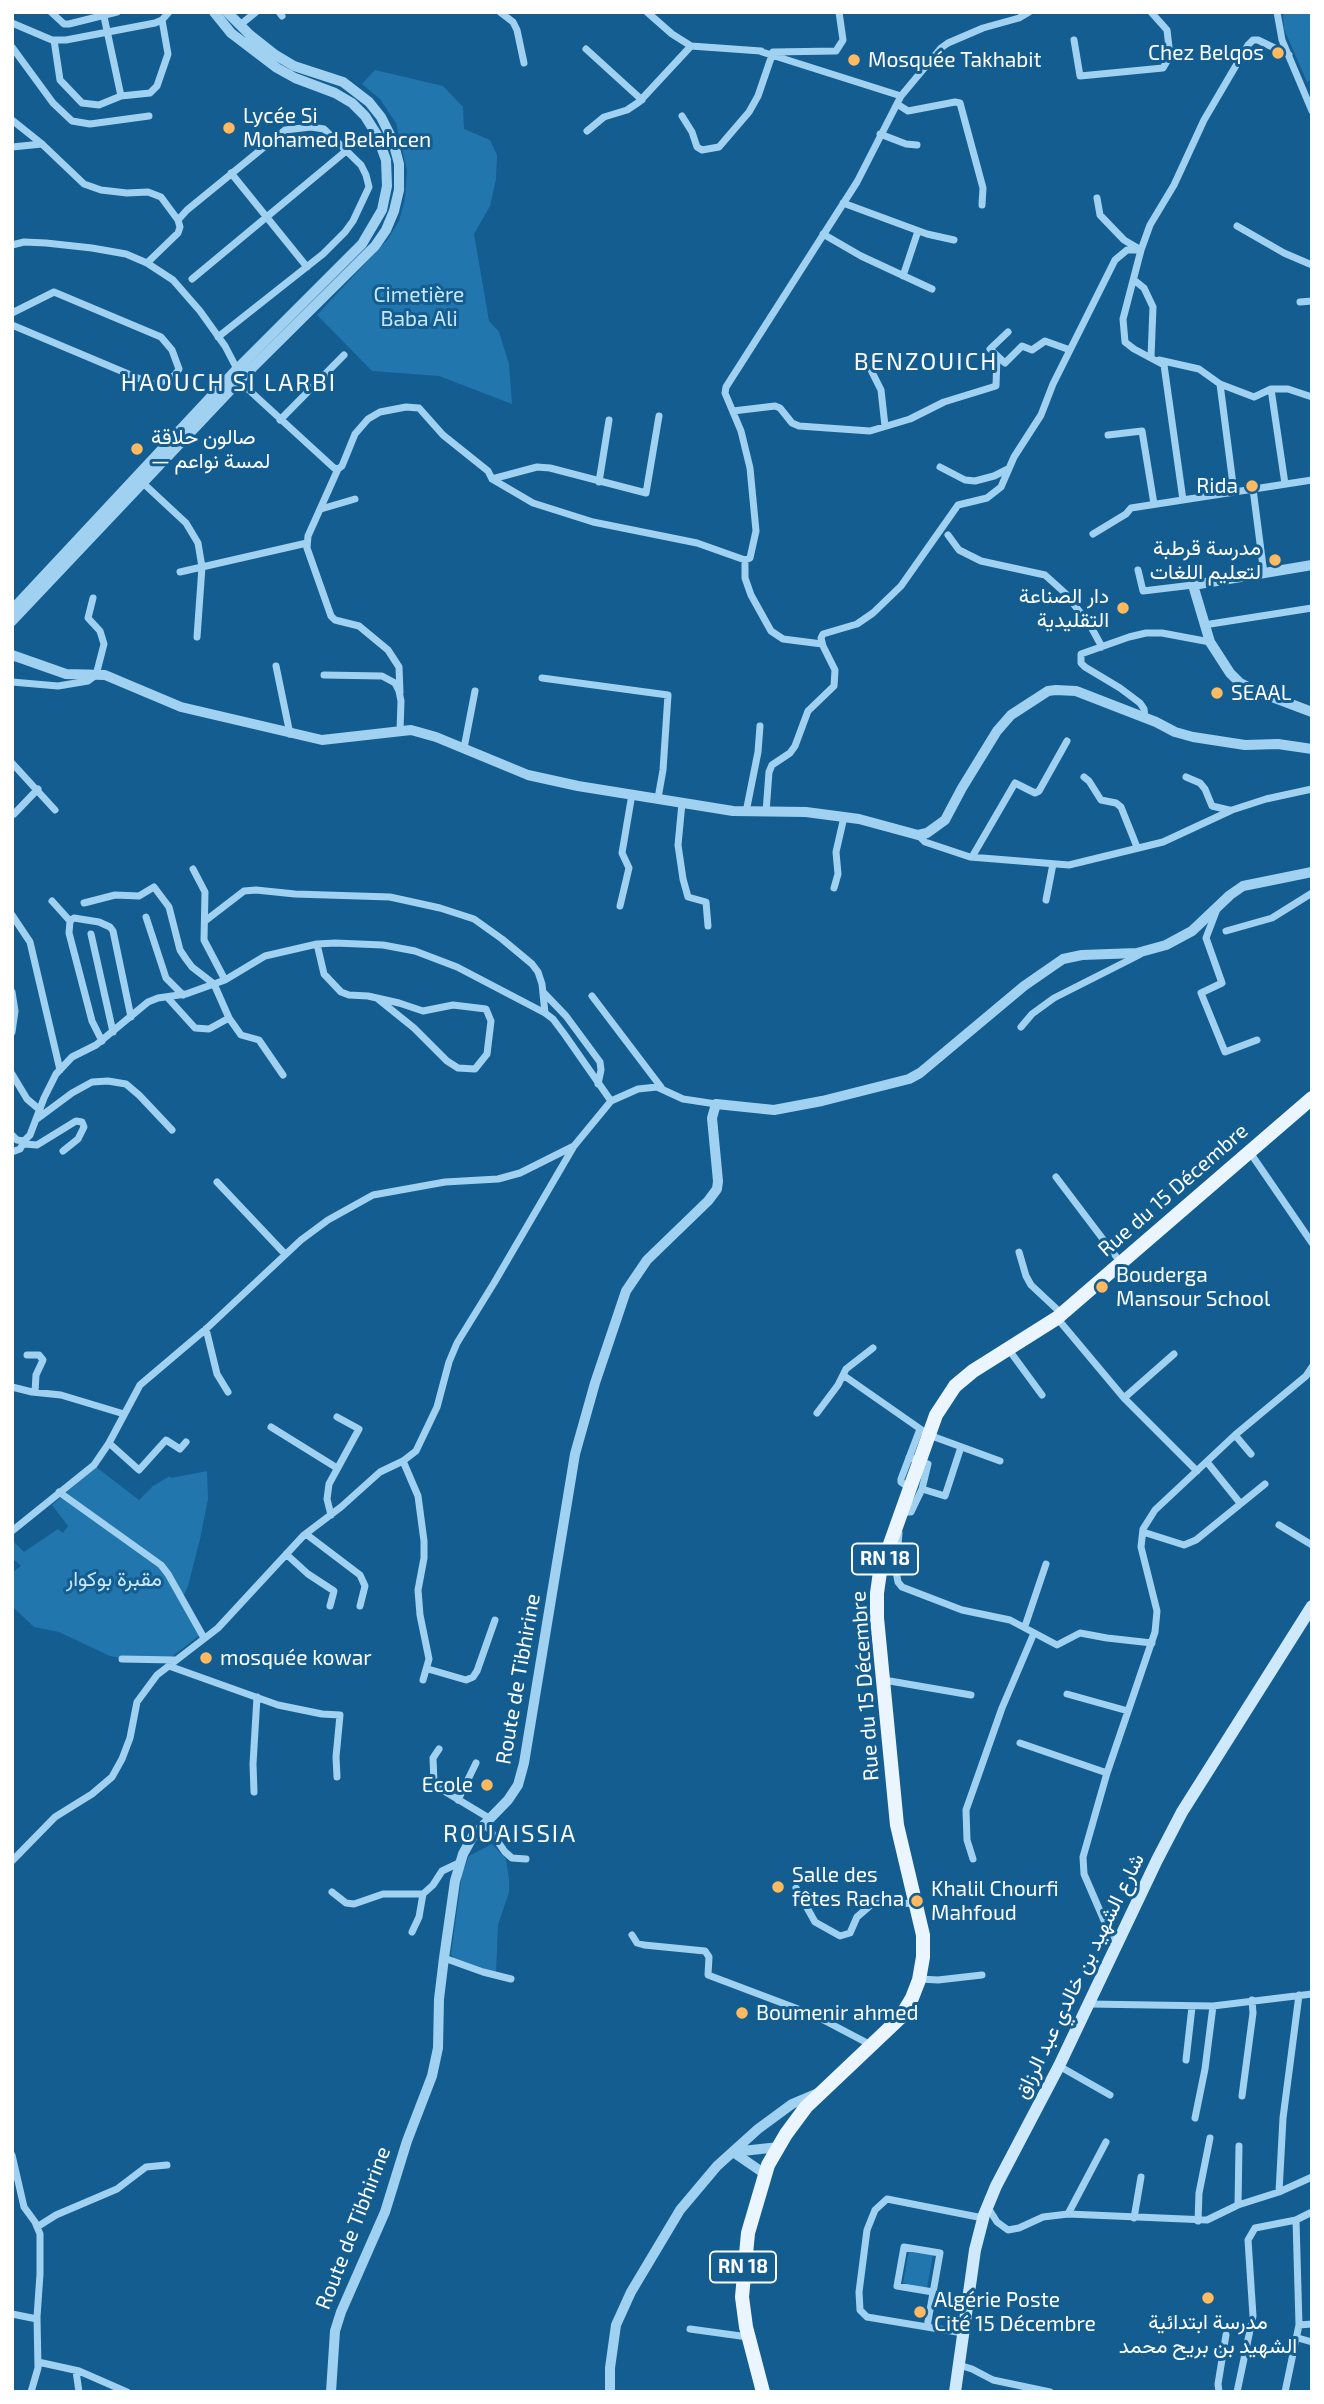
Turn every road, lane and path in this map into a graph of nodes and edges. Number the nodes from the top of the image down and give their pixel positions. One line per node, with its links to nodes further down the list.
1 (51, 12): 13 (street)
2 (117, 12): 13 (street)
3 (169, 12): 14 (street)
4 (214, 12): 70 (street)
5 (228, 12): 16 (street)
6 (256, 12): 16 (street)
7 (500, 12): 26 (street)
8 (647, 12): 20 (street)
9 (839, 12): 23 (street)
10 (1029, 12): 29 (street)
11 (1151, 12): 19 (street)
12 (1277, 12): 25 (street)
13 (103, 13): 17 (street)
14 (162, 20): 17 (street); 27 (street)
15 (12, 23): 18 (street)
16 (240, 25): 70 (street)
17 (107, 31): 18 (street); 27 (street)
18 (54, 40): 27 (street)
19 (1074, 40)
20 (691, 46): 23 (street); 28 (street)
21 (12, 47): 31 (street)
22 (586, 49): 28 (street)
23 (759, 51): 24 (street)
24 (772, 55): 29 (street); 32 (street)
25 (1289, 55): 30 (street); 51 (street)
26 (524, 63)
27 (121, 96)
28 (642, 100): 34 (street)
29 (899, 100): 35 (street); 43 (street)
30 (1312, 111)
31 (149, 116)
32 (682, 116)
33 (12, 120): 36 (street)
34 (587, 131)
35 (880, 134): 37 (street); 42 (street)
36 (42, 144): 38 (street); 45 (street)
37 (917, 145)
38 (12, 147)
39 (346, 151): 40 (street); 44 (street); 54 (street)
40 (231, 173): 44 (street); 45 (street)
41 (1097, 198): 51 (street)
42 (843, 203): 47 (street); 48 (street)
43 (982, 205)
44 (268, 217): 54 (street); 56 (street)
45 (178, 220): 52 (street)
46 (1237, 226): 53 (street)
47 (918, 231): 49 (street); 55 (street)
48 (822, 233): 55 (street); 74 (street)
49 (954, 240)
50 (12, 245): 52 (street)
51 (1141, 250): 57 (street); 65 (street)
52 (147, 263): 64 (street)
53 (1312, 265)
54 (307, 267): 64 (street)
55 (903, 276): 58 (street)
56 (192, 279)
57 (1134, 280): 68 (street); 68 (street)
58 (932, 289)
59 (1312, 301): 60 (street)
60 (1300, 302)
61 (12, 313): 62 (street)
62 (12, 326)
63 (1008, 332): 67 (street)
64 (218, 337): 70 (street)
65 (1070, 350): 67 (street); 81 (street)
66 (344, 355): 76 (street)
67 (997, 356): 78 (street)
68 (1152, 358): 71 (street); 91 (street)
69 (868, 364): 78 (street)
70 (236, 375): 76 (street); 86 (street); 106 (street)
71 (1220, 384): 72 (street); 89 (street)
72 (1271, 389): 73 (street); 87 (street)
73 (1312, 397)
74 (733, 411): 78 (street); 97 (street)
75 (659, 416): 85 (street)
76 (280, 419): 82 (street)
77 (609, 420): 85 (street)
78 (885, 426)
79 (1108, 435): 92 (street)
80 (940, 467): 81 (street)
81 (1009, 468): 111 (street)
82 (338, 469): 83 (street); 93 (street)
83 (492, 479): 85 (street); 97 (street)
84 (1312, 480): 87 (street)
85 (599, 482)
86 (143, 483): 99 (street); 107 (street)
87 (1285, 484): 88 (street)
88 (1253, 489): 89 (street); 102 (street)
89 (1234, 492): 91 (street)
90 (355, 499): 93 (street)
91 (1184, 500): 92 (street)
92 (1154, 504): 94 (street)
93 (321, 509): 96 (street)
94 (1093, 534)
95 (948, 535): 113 (street)
96 (307, 542): 99 (street); 121 (street)
97 (746, 560): 111 (street)
98 (1312, 565): 102 (street)
99 (202, 567): 101 (street); 109 (street)
100 (1138, 570): 103 (street)
101 (180, 572)
102 (1264, 574): 103 (street)
103 (1193, 585): 108 (street)
104 (93, 598): 116 (street)
105 (1312, 608): 108 (street)
106 (12, 610)
107 (12, 621)
108 (1204, 625): 110 (street)
109 (197, 637)
110 (1210, 642): 113 (street); 122 (street)
111 (822, 644): 141 (street)
112 (12, 647): 114 (street)
113 (1102, 647): 123 (street)
114 (16, 656): 116 (street)
115 (276, 666): 126 (street)
116 (96, 675): 119 (street); 126 (street)
117 (324, 675): 121 (street)
118 (542, 678): 136 (street)
119 (12, 682)
120 (475, 691): 128 (street)
121 (400, 693): 125 (street)
122 (1312, 712)
123 (1145, 718): 129 (street); 144 (street)
124 (760, 726): 140 (street)
125 (400, 731): 126 (street); 128 (street)
126 (290, 734)
127 (1067, 741): 146 (street)
128 (464, 748): 135 (street)
129 (1312, 748)
130 (12, 763): 133 (street)
131 (1084, 777): 145 (street)
132 (1186, 777): 139 (street)
133 (38, 789): 138 (street); 142 (street)
134 (1312, 789): 139 (street)
135 (632, 794): 136 (street); 155 (street)
136 (658, 798): 137 (street)
137 (682, 803): 140 (street); 161 (street)
138 (55, 810)
139 (1232, 810): 145 (street)
140 (746, 812): 141 (street)
141 (766, 813): 143 (street)
142 (13, 814)
143 (844, 817): 144 (street); 150 (street)
144 (918, 835): 146 (street)
145 (1137, 848): 147 (street)
146 (972, 857): 147 (street)
147 (1053, 864): 152 (street)
148 (193, 869): 160 (street)
149 (1312, 872): 156 (street)
150 (834, 888)
151 (1312, 893): 162 (street)
152 (1046, 900)
153 (52, 901): 159 (street)
154 (84, 903): 167 (street)
155 (620, 906)
156 (1217, 909): 165 (street); 180 (street)
157 (12, 915): 182 (street)
158 (146, 917): 170 (street)
159 (70, 921): 175 (street); 181 (street)
160 (205, 921): 166 (street); 169 (street)
161 (708, 926)
162 (1226, 932)
163 (92, 934): 179 (street)
164 (317, 944): 166 (street); 173 (street); 174 (street)
165 (1152, 949): 177 (street); 189 (street)
166 (225, 980): 167 (street)
167 (214, 984): 170 (street); 176 (street)
168 (12, 992): 178 (street)
169 (543, 992): 174 (street); 185 (street)
170 (183, 995): 172 (street)
171 (592, 996): 186 (street)
172 (167, 997): 175 (street); 176 (street)
173 (379, 999): 173 (street)
174 (545, 1013): 185 (street)
175 (131, 1017): 179 (street)
176 (229, 1018): 184 (street)
177 (1021, 1027)
178 (12, 1032)
179 (113, 1032): 181 (street)
180 (1257, 1040)
181 (102, 1041): 182 (street)
182 (60, 1070): 190 (street)
183 (12, 1074): 190 (street)
184 (283, 1075)
185 (598, 1085): 188 (street)
186 (663, 1090): 188 (street); 189 (street)
187 (1312, 1098): 197 (main road, Rue du 15 Décembre / RN 18)
188 (611, 1101): 195 (street)
189 (716, 1104): 270 (street, Route de Tibhirine)
190 (40, 1110): 191 (street)
191 (36, 1119): 192 (street); 194 (street)
192 (172, 1129)
193 (12, 1135): 194 (street)
194 (24, 1143): 196 (street); 198 (street)
195 (574, 1146): 203 (street); 228 (street)
196 (63, 1151)
197 (1250, 1151): 201 (street); 204 (main road, Rue du 15 Décembre / RN 18)
198 (12, 1152)
199 (1056, 1177): 204 (street)
200 (217, 1182): 203 (street)
201 (1312, 1243)
202 (1019, 1252): 205 (street)
203 (285, 1254): 206 (street)
204 (1122, 1264): 205 (main road, Rue du 15 Décembre / RN 18)
205 (1060, 1316): 208 (main road, Rue du 15 Décembre / RN 18); 217 (street)
206 (206, 1329): 215 (street); 219 (street)
207 (873, 1348): 212 (street)
208 (1009, 1350): 216 (street); 222 (main road, Rue du 15 Décembre / RN 18)
209 (1174, 1354): 217 (street)
210 (27, 1355): 214 (street)
211 (1312, 1367): 223 (street)
212 (843, 1375): 218 (street); 222 (street)
213 (12, 1387): 214 (street)
214 (34, 1392): 219 (street)
215 (228, 1392)
216 (1042, 1395)
217 (1124, 1398): 232 (street)
218 (817, 1413)
219 (124, 1414): 225 (street)
220 (337, 1417): 231 (street)
221 (271, 1427): 231 (street)
222 (925, 1432): 226 (street); 234 (main road, Rue du 15 Décembre / RN 18)
223 (1235, 1435): 227 (street); 230 (street)
224 (186, 1442): 225 (street)
225 (109, 1443): 235 (street)
226 (961, 1447): 229 (street); 234 (street)
227 (1251, 1454)
228 (403, 1461): 238 (street); 256 (street)
229 (999, 1461)
230 (1207, 1462): 232 (street); 236 (street)
231 (337, 1468): 238 (street)
232 (1197, 1471): 241 (street)
233 (1265, 1484): 236 (street)
234 (916, 1488): 237 (main road, Rue du 15 Décembre / RN 18)
235 (59, 1492): 240 (street); 252 (street)
236 (1240, 1503): 241 (street)
237 (901, 1512): 250 (street); 258 (main road, Rue du 15 Décembre / RN 18)
238 (331, 1515): 242 (street)
239 (1279, 1525): 243 (street)
240 (12, 1531)
241 (1143, 1532): 253 (street)
242 (306, 1534): 244 (street); 247 (street)
243 (1312, 1545)
244 (286, 1554): 246 (street); 252 (street)
245 (1046, 1564): 250 (street)
246 (330, 1606)
247 (360, 1606)
248 (1312, 1606): 281 (main road, شارع الشهيد بن خالدي عبد الرزاق)
249 (495, 1620): 256 (street)
250 (1025, 1626): 251 (street)
251 (1034, 1633): 253 (street); 272 (street)
252 (204, 1639): 255 (street)
253 (1152, 1643): 262 (street)
254 (122, 1659): 255 (street)
255 (172, 1663): 261 (street); 273 (street)
256 (428, 1669): 257 (street)
257 (423, 1680)
258 (883, 1680): 260 (street); 278 (main road, Rue du 15 Décembre / RN 18)
259 (1067, 1694): 262 (street)
260 (971, 1695)
261 (257, 1697): 267 (street); 268 (street)
262 (1128, 1712): 266 (street)
263 (1020, 1743): 266 (street)
264 (439, 1749): 269 (street)
265 (476, 1763): 269 (street)
266 (1107, 1773): 281 (street)
267 (337, 1777)
268 (254, 1792)
269 (458, 1800): 270 (street)
270 (487, 1821): 271 (street); 274 (street, Route de Tibhirine)
271 (526, 1859)
272 (973, 1859)
273 (12, 1861)
274 (461, 1862): 277 (street); 282 (street, Route de Tibhirine)
275 (796, 1888): 278 (street)
276 (332, 1892): 277 (street)
277 (423, 1894): 279 (street)
278 (917, 1904): 285 (main road, Rue du 15 Décembre / RN 18)
279 (412, 1933)
280 (632, 1935): 292 (street)
281 (1116, 1948): 289 (main road, شارع الشهيد بن خالدي عبد الرزاق)
282 (444, 1958): 284 (street); 338 (street, Route de Tibhirine)
283 (982, 1975): 285 (street)
284 (511, 1979)
285 (919, 1979): 292 (main road, Rue du 15 Décembre / RN 18)
286 (1312, 1994): 287 (street)
287 (1299, 1995): 288 (street); 310 (street)
288 (1252, 2000): 290 (street); 297 (street)
289 (1089, 2004): 291 (street); 294 (main road, شارع الشهيد بن خالدي عبد الرزاق)
290 (1213, 2006): 291 (street); 298 (street)
291 (1192, 2007): 293 (street)
292 (871, 2045): 295 (main road, Rue du 15 Décembre / RN 18)
293 (1186, 2060)
294 (1059, 2066): 296 (street); 312 (main road, شارع الشهيد بن خالدي عبد الرزاق)
295 (822, 2091): 299 (street); 303 (main road, Rue du 15 Décembre / RN 18)
296 (1110, 2095)
297 (1242, 2096)
298 (1195, 2118)
299 (751, 2136): 303 (street); 304 (street)
300 (1210, 2138): 317 (street)
301 (1106, 2141): 314 (street)
302 (1239, 2146): 311 (street)
303 (779, 2147): 304 (street); 307 (main road, Rue du 15 Décembre / RN 18)
304 (733, 2152): 307 (street); 339 (street)
305 (12, 2155): 318 (street)
306 (167, 2165): 318 (street)
307 (765, 2175): 328 (main road, Rue du 15 Décembre / RN 18)
308 (1141, 2177): 315 (street)
309 (1312, 2177): 310 (street)
310 (1279, 2192): 311 (street)
311 (1238, 2205): 317 (street)
312 (985, 2212): 314 (street); 324 (street); 326 (main road, شارع الشهيد بن خالدي عبد الرزاق)
313 (1312, 2212): 316 (street)
314 (1068, 2214): 315 (street)
315 (1134, 2218): 317 (street)
316 (1296, 2220): 323 (street); 343 (street)
317 (1198, 2221)
318 (37, 2228): 321 (street)
319 (933, 2292): 319 (street); 324 (street)
320 (12, 2314): 321 (street)
321 (37, 2319): 331 (street)
322 (1312, 2324): 323 (street)
323 (1299, 2325): 329 (street)
324 (927, 2327): 326 (street)
325 (690, 2329): 328 (street)
326 (963, 2333): 332 (main road, شارع الشهيد بن خالدي عبد الرزاق)
327 (1226, 2335): 342 (street)
328 (749, 2337): 340 (main road, Rue du 15 Décembre / RN 18)
329 (1298, 2338): 330 (street); 344 (street)
330 (1312, 2342)
331 (38, 2362): 333 (street); 335 (street)
332 (959, 2365): 334 (street); 341 (main road, شارع الشهيد بن خالدي عبد الرزاق)
333 (76, 2371): 336 (street); 337 (street)
334 (1047, 2391)
335 (31, 2392)
336 (79, 2392)
337 (127, 2392)
338 (331, 2392)
339 (610, 2392)
340 (763, 2392)
341 (956, 2392)
342 (1219, 2392)
343 (1237, 2392)
344 (1285, 2392)

